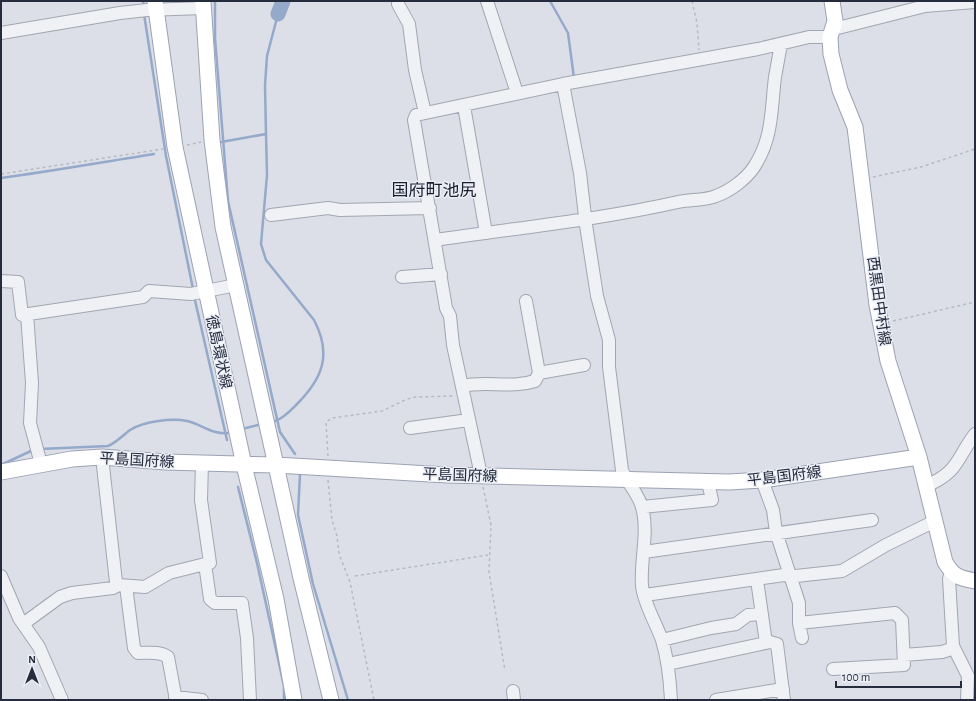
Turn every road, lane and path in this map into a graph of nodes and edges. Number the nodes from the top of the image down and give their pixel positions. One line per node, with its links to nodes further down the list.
1 (487, 1): 14 (street)
2 (692, 1): 12 (path)
3 (832, 1): 10 (main road, 西黒田中村線)
4 (975, 2): 5 (street)
5 (925, 3): 10 (street)
6 (398, 4): 16 (street)
7 (203, 5): 8 (street); 17 (main road, 徳島環状線)
8 (150, 8): 9 (street); 18 (main road, 徳島環状線)
9 (1, 33)
10 (832, 33): 11 (street); 21 (main road, 西黒田中村線)
11 (781, 44): 12 (street); 24 (street)
12 (699, 60): 13 (street)
13 (563, 84): 14 (street); 24 (street)
14 (517, 93): 15 (street)
15 (464, 106): 16 (street); 25 (street)
16 (426, 113): 22 (street)
17 (212, 140): 18 (path); 30 (main road, 徳島環状線)
18 (169, 148): 20 (path); 31 (main road, 徳島環状線)
19 (975, 149): 21 (path)
20 (1, 174)
21 (862, 179): 35 (main road, 西黒田中村線)
22 (430, 208): 23 (street); 26 (street)
23 (270, 215)
24 (585, 218): 25 (street); 51 (street)
25 (486, 232): 26 (street)
26 (435, 240): 27 (street)
27 (441, 274): 28 (street); 38 (street)
28 (402, 277)
29 (1, 281): 34 (street)
30 (236, 285): 31 (street); 47 (main road, 徳島環状線)
31 (198, 294): 34 (street); 46 (main road, 徳島環状線)
32 (526, 301): 37 (street)
33 (975, 302): 35 (path)
34 (27, 314): 42 (street)
35 (881, 324): 44 (main road, 西黒田中村線)
36 (584, 365): 37 (street)
37 (539, 374): 38 (street)
38 (463, 390): 39 (street); 48 (path)
39 (469, 420): 40 (street); 50 (street)
40 (418, 429)
41 (975, 434): 54 (street)
42 (38, 454): 43 (main road, 平島国府線); 49 (main road, 平島国府線)
43 (102, 457): 45 (main road, 平島国府線); 68 (street)
44 (920, 457): 52 (main road, 平島国府線); 54 (main road, 西黒田中村線)
45 (202, 464): 46 (main road, 平島国府線); 61 (street)
46 (244, 465): 47 (main road, 平島国府線); 86 (main road, 徳島環状線)
47 (276, 465): 48 (main road, 平島国府線); 87 (main road, 徳島環状線)
48 (328, 468): 50 (main road, 平島国府線); 88 (path)
49 (1, 472)
50 (481, 475): 51 (main road, 平島国府線); 60 (path)
51 (626, 479): 53 (main road, 平島国府線); 55 (street)
52 (762, 480): 53 (main road, 平島国府線); 58 (street)
53 (708, 482): 55 (street)
54 (926, 486): 57 (main road, 西黒田中村線)
55 (642, 507): 59 (street)
56 (872, 520): 58 (street)
57 (935, 521): 62 (main road, 西黒田中村線); 65 (street)
58 (777, 534): 59 (street); 65 (street)
59 (644, 552): 69 (street)
60 (488, 555): 64 (path); 80 (path)
61 (205, 564): 68 (street); 85 (street)
62 (950, 571): 67 (main road); 76 (street)
63 (1, 576): 72 (street)
64 (355, 576)
65 (791, 576): 66 (street); 71 (street)
66 (757, 580): 69 (street); 70 (street)
67 (975, 581)
68 (123, 586): 72 (street); 82 (street)
69 (645, 595): 74 (street)
70 (762, 614): 74 (street); 75 (street)
71 (799, 623): 73 (street); 77 (street)
72 (23, 624): 83 (street)
73 (802, 638)
74 (662, 640): 78 (street)
75 (766, 643): 78 (street); 81 (street)
76 (954, 648): 77 (street); 91 (street)
77 (904, 655): 79 (street)
78 (668, 664): 89 (street)
79 (833, 669)
80 (505, 671)
81 (783, 695): 90 (street)
82 (176, 699): 84 (street)
83 (62, 700)
84 (202, 700)
85 (250, 700)
86 (294, 700)
87 (331, 700)
88 (374, 700)
89 (671, 700)
90 (716, 700)
91 (967, 700)

